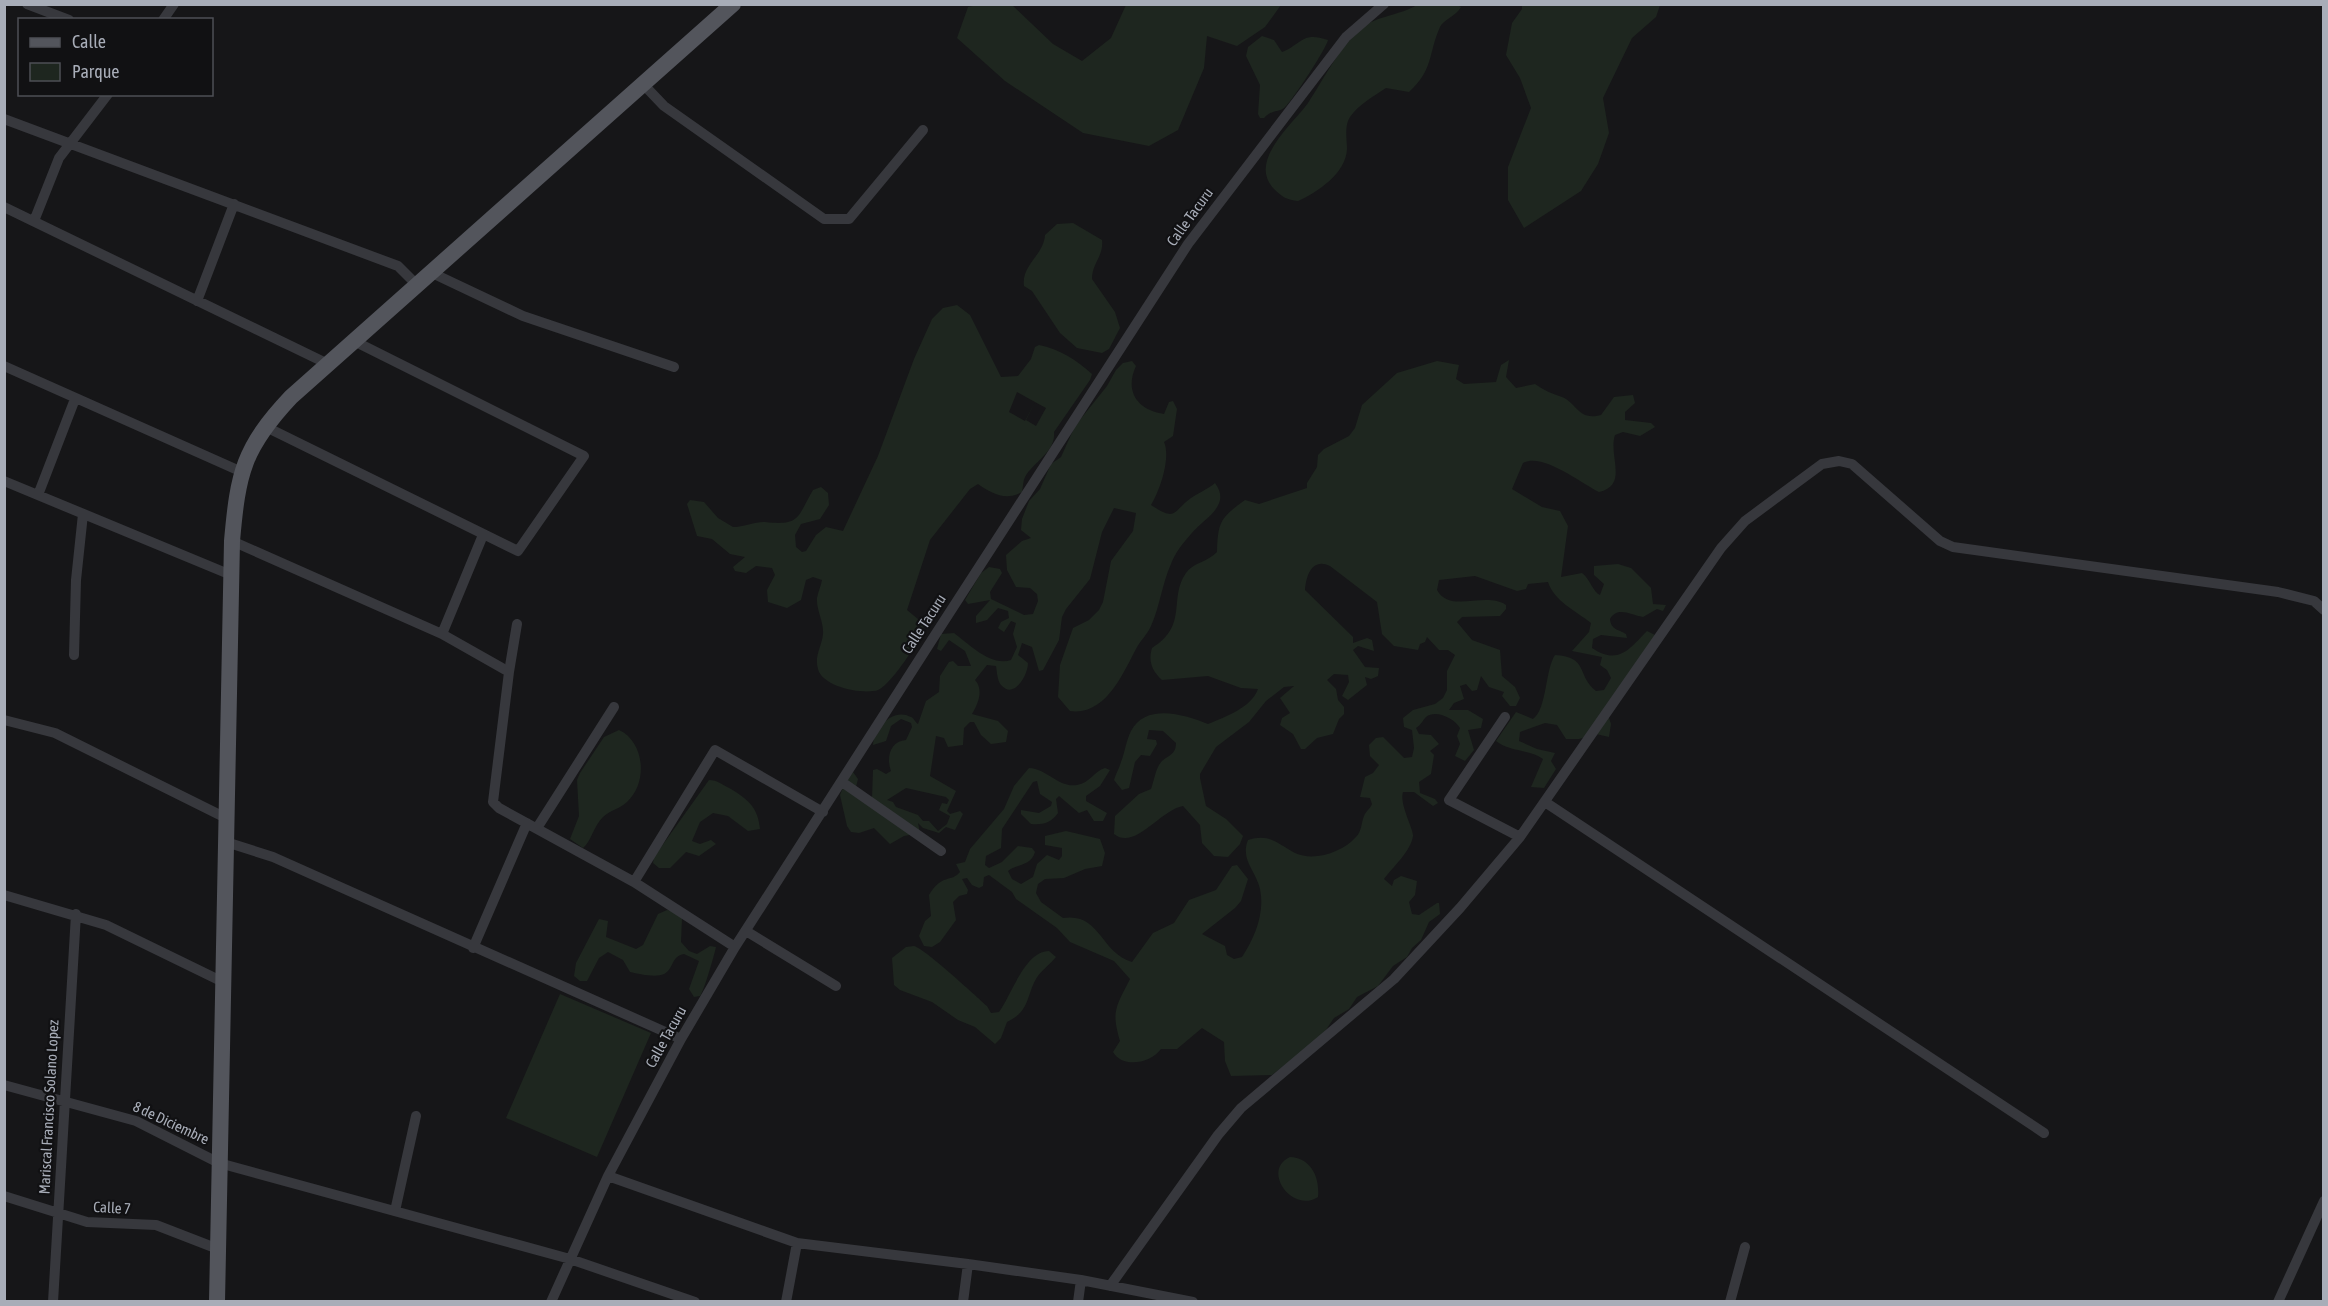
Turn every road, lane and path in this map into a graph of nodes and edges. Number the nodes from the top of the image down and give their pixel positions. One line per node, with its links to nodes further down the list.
1 (27, 4): 5 (street)
2 (174, 4): 6 (street)
3 (733, 4): 7 (main road)
4 (1384, 4): 39 (street, Calle Tacuru)
5 (64, 18)
6 (164, 18)
7 (643, 84): 10 (street); 15 (main road)
8 (106, 96): 11 (street)
9 (4, 119): 11 (street)
10 (923, 130)
11 (71, 143): 12 (street); 14 (street)
12 (234, 204): 16 (street); 17 (street)
13 (4, 207): 14 (street)
14 (34, 221): 17 (street)
15 (430, 272): 16 (main road); 21 (street)
16 (417, 285): 18 (main road)
17 (197, 301): 19 (street)
18 (354, 341): 19 (main road); 28 (street)
19 (328, 364): 23 (main road)
20 (4, 366): 22 (street)
21 (674, 367)
22 (75, 399): 24 (street); 26 (street)
23 (264, 426): 24 (main road); 28 (street)
24 (242, 472): 29 (main road)
25 (4, 481): 26 (street)
26 (38, 495): 27 (street)
27 (82, 514): 30 (street); 34 (street)
28 (483, 535): 33 (street)
29 (232, 541): 30 (main road); 33 (street)
30 (231, 575): 42 (main road)
31 (2324, 610): 40 (street)
32 (517, 624): 35 (street)
33 (442, 634): 35 (street)
34 (74, 654)
35 (508, 672): 43 (street)
36 (614, 707): 43 (street)
37 (1505, 717): 44 (street)
38 (4, 720): 42 (street)
39 (842, 782): 41 (street, Calle Tacuru); 46 (street)
40 (1545, 802): 44 (street); 59 (street)
41 (823, 812): 47 (street); 50 (street, Calle Tacuru)
42 (226, 818): 45 (main road)
43 (532, 825): 47 (street); 52 (street)
44 (1520, 837): 72 (street)
45 (226, 842): 52 (street); 53 (main road)
46 (941, 850)
47 (634, 882): 51 (street)
48 (4, 895): 49 (street)
49 (76, 914): 53 (street); 57 (street, Mariscal Francisco Solano Lopez)
50 (746, 931): 51 (street, Calle Tacuru); 54 (street)
51 (735, 947): 55 (street, Calle Tacuru)
52 (473, 948): 55 (street)
53 (223, 982): 60 (main road)
54 (836, 986)
55 (681, 1039): 61 (street, Calle Tacuru)
56 (4, 1085): 57 (street, 8 de Diciembre)
57 (64, 1101): 60 (street, 8 de Diciembre); 65 (street, Mariscal Francisco Solano Lopez)
58 (416, 1116): 64 (street)
59 (2044, 1133)
60 (219, 1163): 64 (street, 8 de Diciembre); 68 (main road)
61 (608, 1176): 66 (street); 69 (street, Calle Tacuru)
62 (4, 1196): 65 (street, Calle 7)
63 (2324, 1202): 82 (street)
64 (395, 1211): 69 (street, 8 de Diciembre)
65 (58, 1214): 68 (street, Calle 7); 74 (street, Mariscal Francisco Solano Lopez)
66 (797, 1243): 70 (street); 77 (street)
67 (1745, 1247): 81 (street)
68 (218, 1249): 75 (main road)
69 (570, 1259): 73 (street, 8 de Diciembre); 76 (street, Calle Tacuru)
70 (968, 1264): 71 (street); 78 (street)
71 (1081, 1280): 72 (street); 79 (street)
72 (1110, 1286): 80 (street)
73 (692, 1301)
74 (53, 1302)
75 (217, 1302)
76 (550, 1302)
77 (786, 1302)
78 (963, 1302)
79 (1078, 1302)
80 (1193, 1302)
81 (1730, 1302)
82 (2278, 1302)

